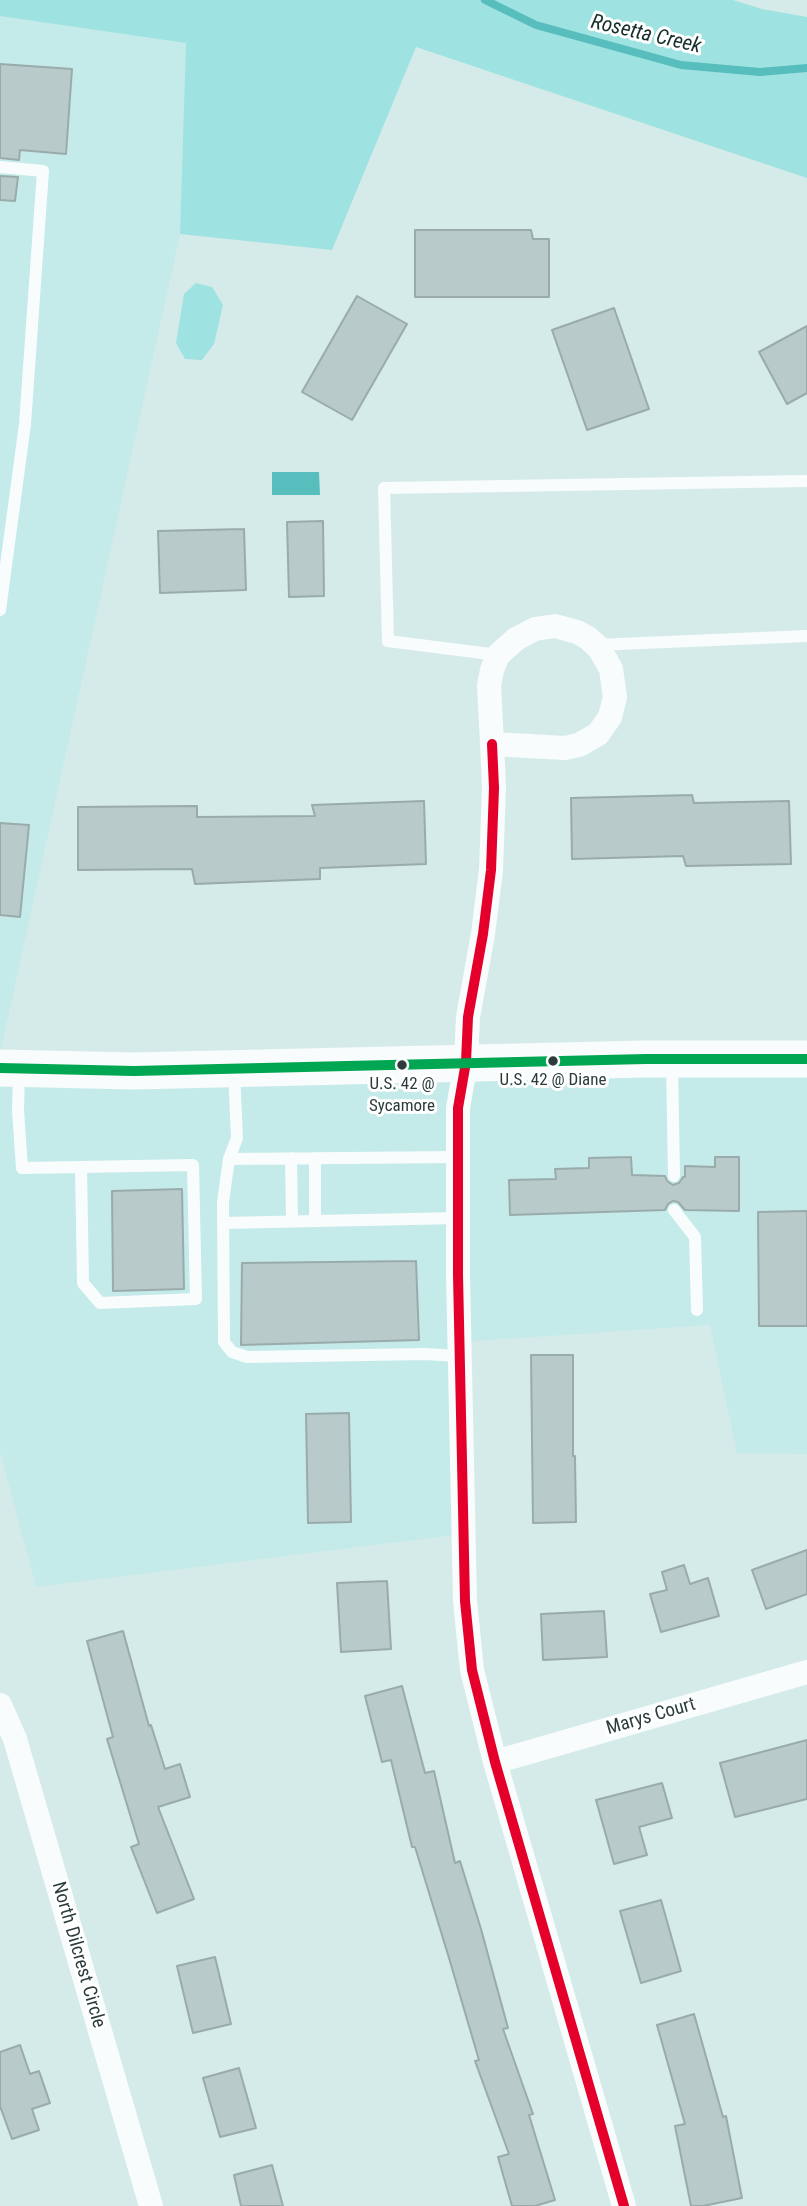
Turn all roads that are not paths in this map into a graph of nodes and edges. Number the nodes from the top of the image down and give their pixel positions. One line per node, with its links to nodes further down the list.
1 (0, 167): 3 (lane)
2 (807, 481): 6 (lane)
3 (0, 610)
4 (807, 636): 5 (lane)
5 (596, 645): 6 (street); 7 (street)
6 (498, 655): 7 (street)
7 (492, 744): 10 (street)
8 (672, 1059): 9 (main road); 10 (main road); 18 (lane)
9 (807, 1059)
10 (466, 1062): 12 (main road); 13 (street)
11 (9, 1068): 12 (main road); 17 (lane)
12 (234, 1069): 14 (lane)
13 (458, 1157): 16 (lane); 20 (street)
14 (229, 1158): 15 (lane); 23 (lane)
15 (291, 1158): 16 (lane); 21 (lane)
16 (315, 1158): 22 (lane)
17 (81, 1167): 17 (lane)
18 (674, 1177)
19 (674, 1210): 24 (lane)
20 (458, 1218): 22 (lane); 25 (street)
21 (292, 1221): 22 (lane); 23 (lane)
22 (315, 1221)
23 (223, 1223): 25 (lane)
24 (697, 1310)
25 (459, 1356): 28 (street)
26 (807, 1672): 28 (street, Marys Court)
27 (0, 1705): 29 (street, North Dilcrest Circle)
28 (495, 1762): 30 (street)
29 (151, 2206)
30 (624, 2206)

